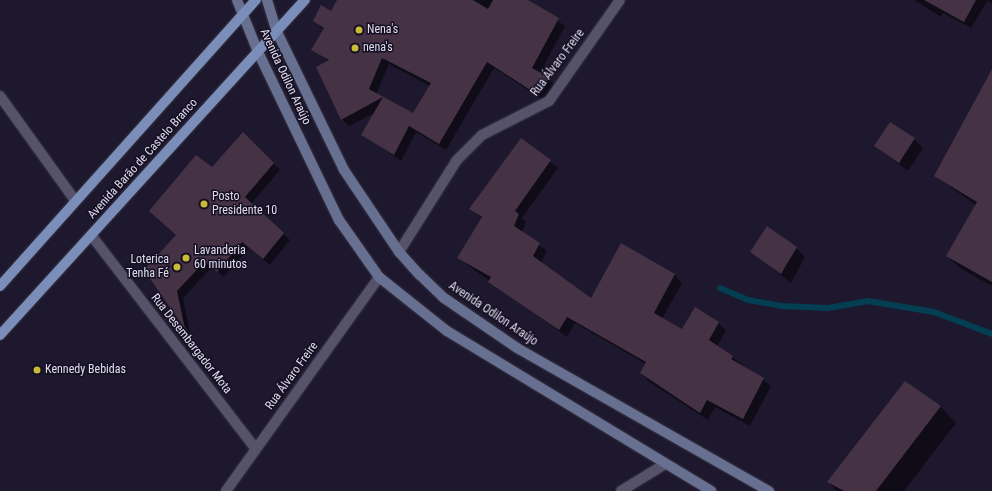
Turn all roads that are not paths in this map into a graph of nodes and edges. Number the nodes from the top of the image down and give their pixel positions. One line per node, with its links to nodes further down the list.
1 (237, 0): 6 (main road, Avenida Odilon Araújo)
2 (256, 0): 6 (main road, Avenida Barão de Castelo Branco)
3 (267, 0): 7 (main road, Avenida Odilon Araújo)
4 (305, 0): 7 (main road, Avenida Barão de Castelo Branco)
5 (620, 0): 12 (street, Rua Álvaro Freire)
6 (243, 14): 8 (main road, Avenida Odilon Araújo); 10 (main road, Avenida Barão de Castelo Branco)
7 (277, 32): 8 (main road, Avenida Barão de Castelo Branco); 12 (main road, Avenida Odilon Araújo)
8 (258, 52): 11 (main road, Avenida Barão de Castelo Branco); 13 (main road, Avenida Odilon Araújo)
9 (0, 96): 10 (street)
10 (74, 199): 14 (main road, Avenida Barão de Castelo Branco)
11 (91, 235): 15 (main road, Avenida Barão de Castelo Branco); 16 (street, Rua Desembargador Mota)
12 (399, 252): 21 (main road, Avenida Odilon Araújo)
13 (379, 277): 16 (street, Rua Álvaro Freire); 17 (main road, Avenida Odilon Araújo)
14 (0, 286)
15 (0, 335)
16 (256, 449): 18 (street, Rua Álvaro Freire)
17 (665, 464): 19 (street); 20 (main road, Avenida Odilon Araújo)
18 (226, 491)
19 (621, 491)
20 (711, 491)
21 (769, 491)

